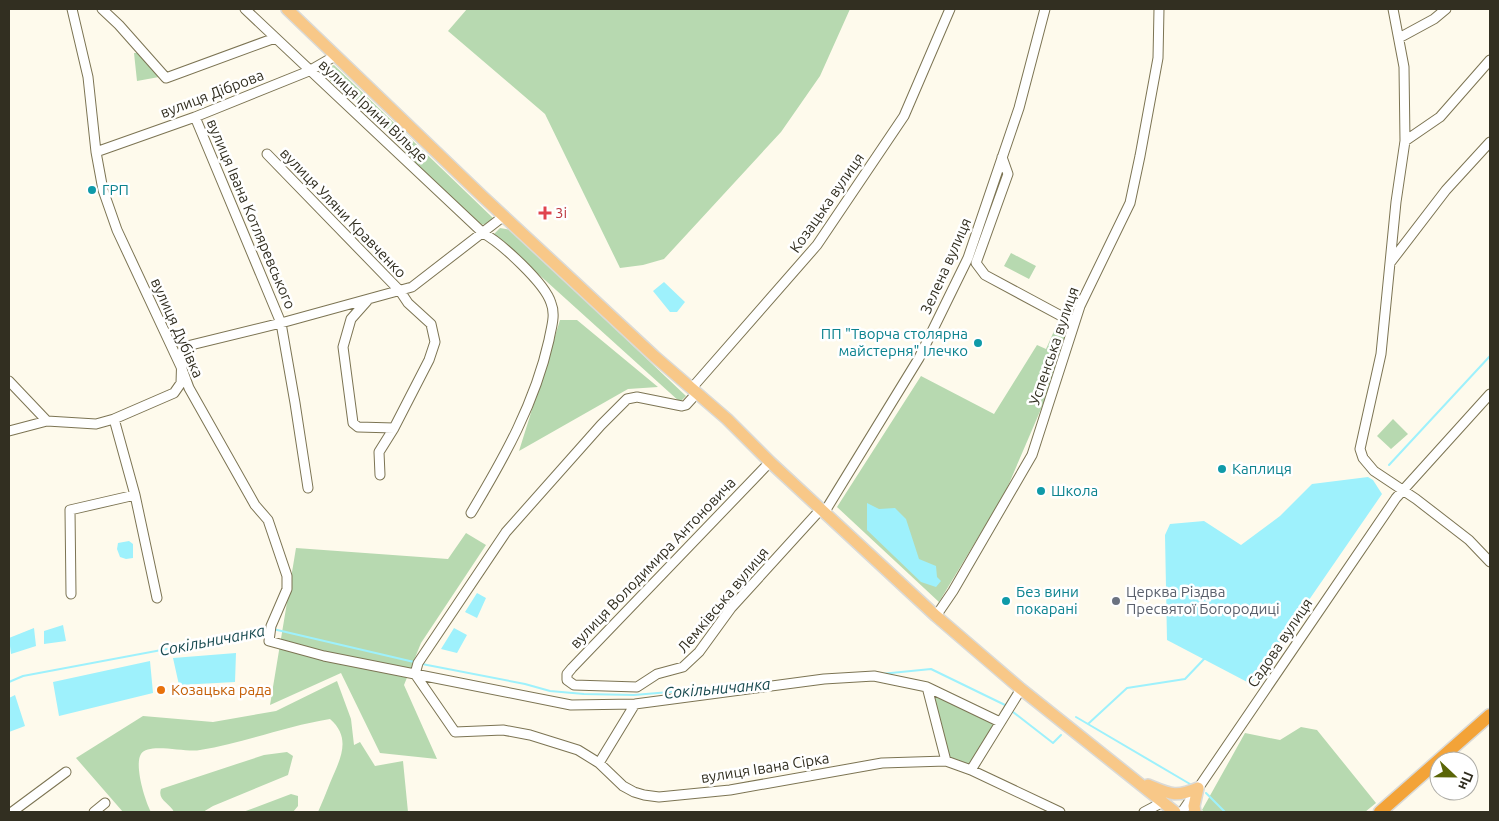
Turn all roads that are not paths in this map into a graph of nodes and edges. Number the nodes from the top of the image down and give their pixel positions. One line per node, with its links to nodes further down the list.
1 (72, 9): 18 (street, вулиця Дубівка)
2 (102, 9): 10 (street)
3 (245, 9): 10 (street, вулиця Ірини Вільде)
4 (287, 9): 12 (main road)
5 (950, 9): 32 (street, Козацька вулиця)
6 (1045, 9): 20 (street, Зелена вулиця)
7 (1159, 9): 28 (street, Успенська вулиця)
8 (1393, 9): 11 (street)
9 (1446, 9): 11 (street)
10 (275, 38): 14 (street, вулиця Ірини Вільде)
11 (1399, 38): 16 (street)
12 (335, 56): 14 (street, вулиця Діброва); 21 (main road)
13 (1490, 60): 16 (street)
14 (309, 71): 15 (street, вулиця Діброва); 22 (street, вулиця Ірини Вільде)
15 (195, 117): 18 (street, вулиця Діброва); 29 (street, вулиця Івана Котляревського)
16 (1405, 141): 25 (street)
17 (1490, 142): 25 (street)
18 (96, 152): 30 (street, вулиця Дубівка)
19 (266, 154): 26 (street, вулиця Уляни Кравченко)
20 (1002, 156): 23 (street, Зелена вулиця); 24 (street)
21 (505, 218): 22 (street); 32 (main road)
22 (483, 233): 26 (street); 44 (street, вулиця Ірини Вільде)
23 (968, 258): 24 (street); 43 (street, Зелена вулиця)
24 (976, 263): 28 (street)
25 (1390, 263): 41 (street)
26 (400, 292): 27 (street); 36 (street, вулиця Уляни Кравченко)
27 (367, 300): 29 (street); 36 (street)
28 (1075, 321): 48 (street, Успенська вулиця)
29 (281, 323): 30 (street); 40 (street, вулиця Івана Котляревського)
30 (182, 369): 34 (street); 49 (street, вулиця Дубівка)
31 (9, 381): 35 (street)
32 (693, 391): 38 (main road); 49 (street)
33 (1490, 394): 41 (street, Садова вулиця)
34 (114, 419): 35 (street); 42 (street)
35 (47, 421): 37 (street)
36 (394, 428): 39 (street, вулиця Уляни Кравченко)
37 (9, 431)
38 (770, 462): 43 (main road); 50 (street, вулиця Володимира Антоновича)
39 (380, 475)
40 (308, 488)
41 (1403, 490): 45 (street); 61 (street, Садова вулиця)
42 (135, 495): 46 (street); 47 (street)
43 (823, 512): 48 (main road); 50 (street, Лемківська вулиця)
44 (471, 513)
45 (1490, 562)
46 (71, 594)
47 (157, 598)
48 (936, 616): 52 (main road)
49 (415, 674): 53 (street); 57 (street, вулиця Івана Сірка)
50 (574, 685)
51 (927, 686): 53 (street); 55 (street); 56 (street)
52 (1021, 690): 55 (street); 60 (main road)
53 (635, 704): 57 (street)
54 (1490, 715): 71 (highway)
55 (1000, 722): 58 (street)
56 (946, 761): 57 (street, вулиця Івана Сірка); 58 (street, вулиця Івана Сірка)
57 (599, 763)
58 (971, 770): 66 (street, вулиця Івана Сірка)
59 (66, 772): 64 (street)
60 (1138, 781): 61 (main road); 62 (main road)
61 (1198, 788): 69 (street, Садова вулиця); 70 (main road)
62 (1163, 802): 67 (street); 68 (main road)
63 (105, 803): 65 (street)
64 (12, 812)
65 (94, 812)
66 (1060, 812)
67 (1144, 812)
68 (1175, 812)
69 (1182, 812)
70 (1195, 812)
71 (1380, 812)

